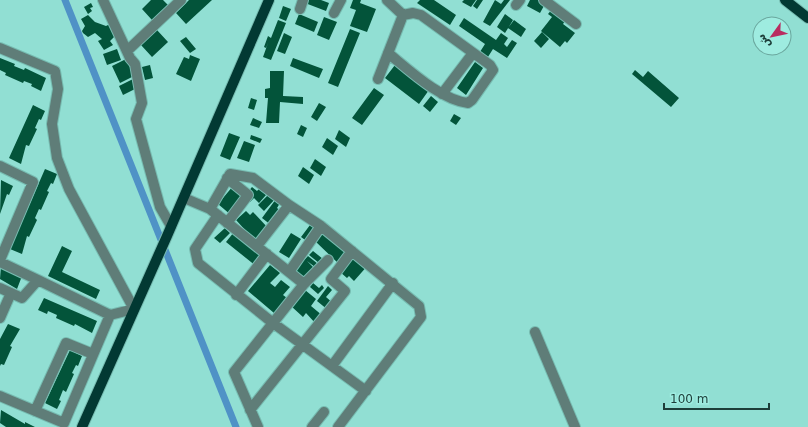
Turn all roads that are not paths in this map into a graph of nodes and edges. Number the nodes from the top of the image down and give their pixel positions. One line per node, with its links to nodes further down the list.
1 (103, 0): 13 (street)
2 (181, 0): 13 (street)
3 (269, 0): 20 (main road)
4 (341, 0): 8 (street)
5 (387, 0): 9 (street)
6 (544, 0): 11 (street)
7 (785, 0): 10 (main road)
8 (334, 13)
9 (403, 15): 14 (street); 15 (street)
10 (808, 18)
11 (576, 24)
12 (0, 48): 38 (street)
13 (128, 50): 24 (street)
14 (473, 53): 17 (street); 17 (street)
15 (388, 54): 16 (street); 17 (street)
16 (378, 79)
17 (442, 94)
18 (1, 168): 30 (street)
19 (228, 178): 21 (street); 22 (street); 23 (street)
20 (184, 198): 22 (street); 24 (main road)
21 (289, 205): 25 (street); 26 (street)
22 (214, 212): 23 (street); 37 (street)
23 (228, 223): 26 (street)
24 (171, 226): 38 (main road)
25 (322, 226): 27 (street); 31 (street)
26 (256, 246): 28 (street)
27 (352, 251): 33 (street); 43 (street)
28 (267, 254): 31 (street); 37 (street)
29 (328, 260): 34 (street)
30 (0, 261): 32 (street)
31 (289, 272): 34 (street)
32 (38, 280): 36 (street); 39 (street)
33 (393, 283): 45 (street); 46 (street)
34 (304, 284): 41 (street)
35 (0, 288): 36 (street)
36 (11, 293): 40 (street)
37 (236, 295): 41 (street)
38 (134, 309): 39 (street); 51 (main road)
39 (110, 315): 44 (street)
40 (0, 318)
41 (272, 323): 43 (street); 48 (street)
42 (535, 332): 55 (street)
43 (302, 345): 45 (street); 48 (street)
44 (93, 354): 49 (street); 49 (street)
45 (332, 366): 46 (street)
46 (366, 391): 54 (street)
47 (0, 396): 49 (street)
48 (250, 410): 52 (street)
49 (35, 411)
50 (324, 412): 53 (street)
51 (82, 427)
52 (258, 427)
53 (312, 427)
54 (338, 427)
55 (575, 427)

